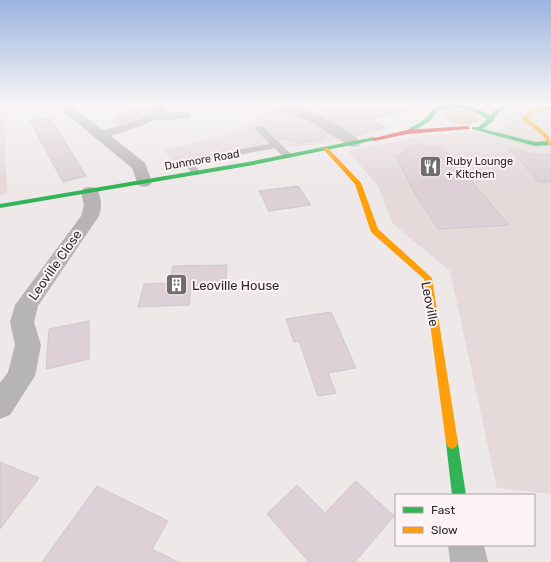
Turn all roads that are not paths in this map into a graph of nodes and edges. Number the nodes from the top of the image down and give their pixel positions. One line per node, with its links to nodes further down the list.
1 (96, 130): 11 (street)
2 (116, 130): 11 (street)
3 (261, 130): 15 (lane)
4 (337, 130): 14 (street)
5 (411, 130): 10 (main road, Dunmore Road)
6 (424, 130): 10 (main road, Dunmore Road)
7 (479, 130): 12 (main road)
8 (502, 130): 12 (main road)
9 (537, 130): 13 (main road)
10 (407, 132): 14 (main road, Dunmore Road)
11 (102, 135): 19 (street)
12 (514, 139): 13 (main road)
13 (549, 141)
14 (354, 143): 16 (main road, Dunmore Road)
15 (276, 145): 17 (lane); 18 (lane)
16 (326, 149): 17 (main road, Dunmore Road); 23 (main road, Leoville)
17 (288, 156): 18 (main road, Dunmore Road)
18 (195, 173): 19 (main road, Dunmore Road)
19 (144, 182): 20 (main road, Dunmore Road)
20 (90, 192): 21 (main road, Dunmore Road); 22 (street, Leoville Close)
21 (0, 206)
22 (0, 406)
23 (459, 494)
24 (466, 546): 25 (street)
25 (469, 562)

